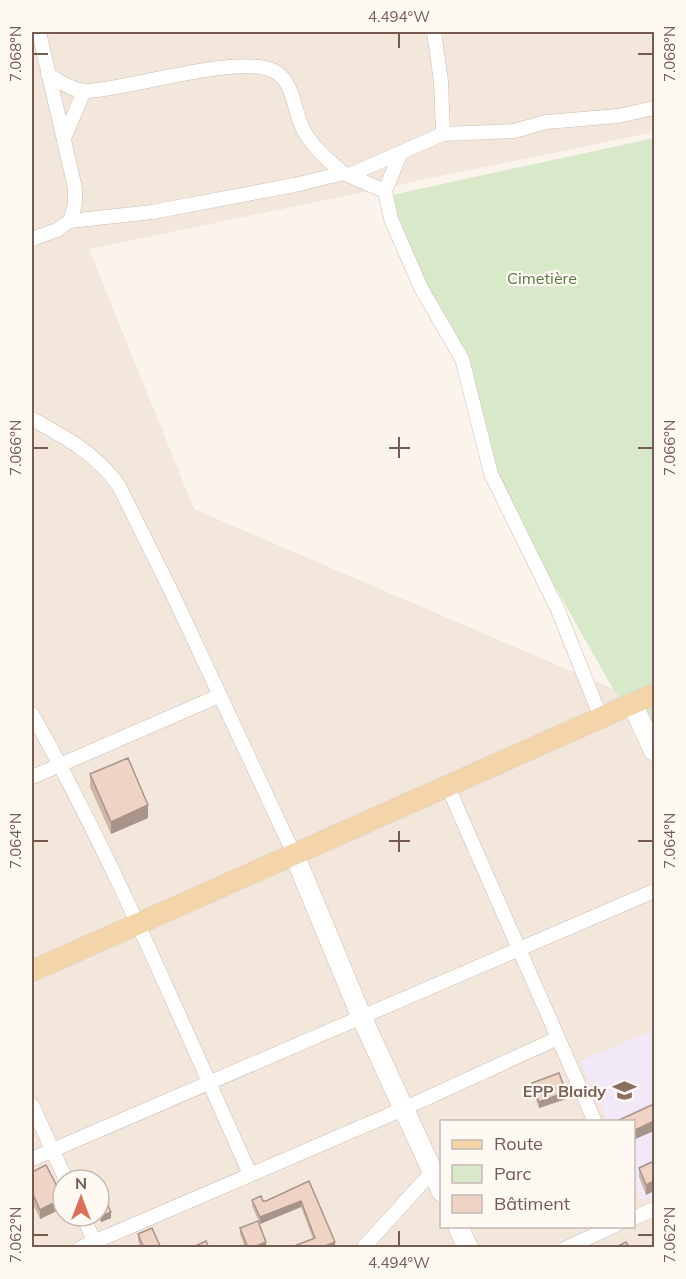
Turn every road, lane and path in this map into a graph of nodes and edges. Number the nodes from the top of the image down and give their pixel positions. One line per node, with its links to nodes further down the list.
1 (39, 32): 3 (street)
2 (434, 32): 6 (street)
3 (48, 75): 4 (street); 7 (street)
4 (84, 91): 7 (street); 9 (street)
5 (654, 108): 6 (street)
6 (443, 134): 8 (street)
7 (65, 136): 11 (street)
8 (401, 152): 9 (street); 10 (street)
9 (346, 174): 10 (street); 11 (street)
10 (385, 191): 18 (street)
11 (70, 221): 12 (street)
12 (32, 239)
13 (32, 419): 15 (street)
14 (654, 694): 16 (main road)
15 (219, 696): 20 (street); 23 (street)
16 (632, 703): 18 (main road); 19 (street)
17 (32, 714): 20 (street)
18 (601, 718): 22 (main road)
19 (654, 751)
20 (60, 764): 21 (street); 25 (street)
21 (32, 777)
22 (447, 785): 23 (main road); 26 (street)
23 (294, 854): 25 (main road); 28 (street)
24 (654, 891): 26 (street)
25 (138, 922): 27 (main road); 30 (street)
26 (519, 947): 28 (street); 29 (street)
27 (32, 971)
28 (362, 1018): 30 (street); 32 (street)
29 (558, 1038): 32 (street); 33 (street)
30 (208, 1083): 34 (street); 38 (street)
31 (32, 1105): 34 (street)
32 (403, 1109): 37 (street); 38 (street)
33 (594, 1120)
34 (52, 1149): 35 (street); 36 (street)
35 (32, 1159)
36 (61, 1168)
37 (432, 1172): 39 (street); 47 (street)
38 (250, 1174): 45 (street)
39 (440, 1190)
40 (654, 1209): 41 (street)
41 (635, 1214)
42 (88, 1228): 45 (street)
43 (458, 1228): 48 (street)
44 (612, 1228): 49 (street)
45 (96, 1245): 46 (street)
46 (80, 1248)
47 (363, 1248)
48 (468, 1248)
49 (566, 1248)

